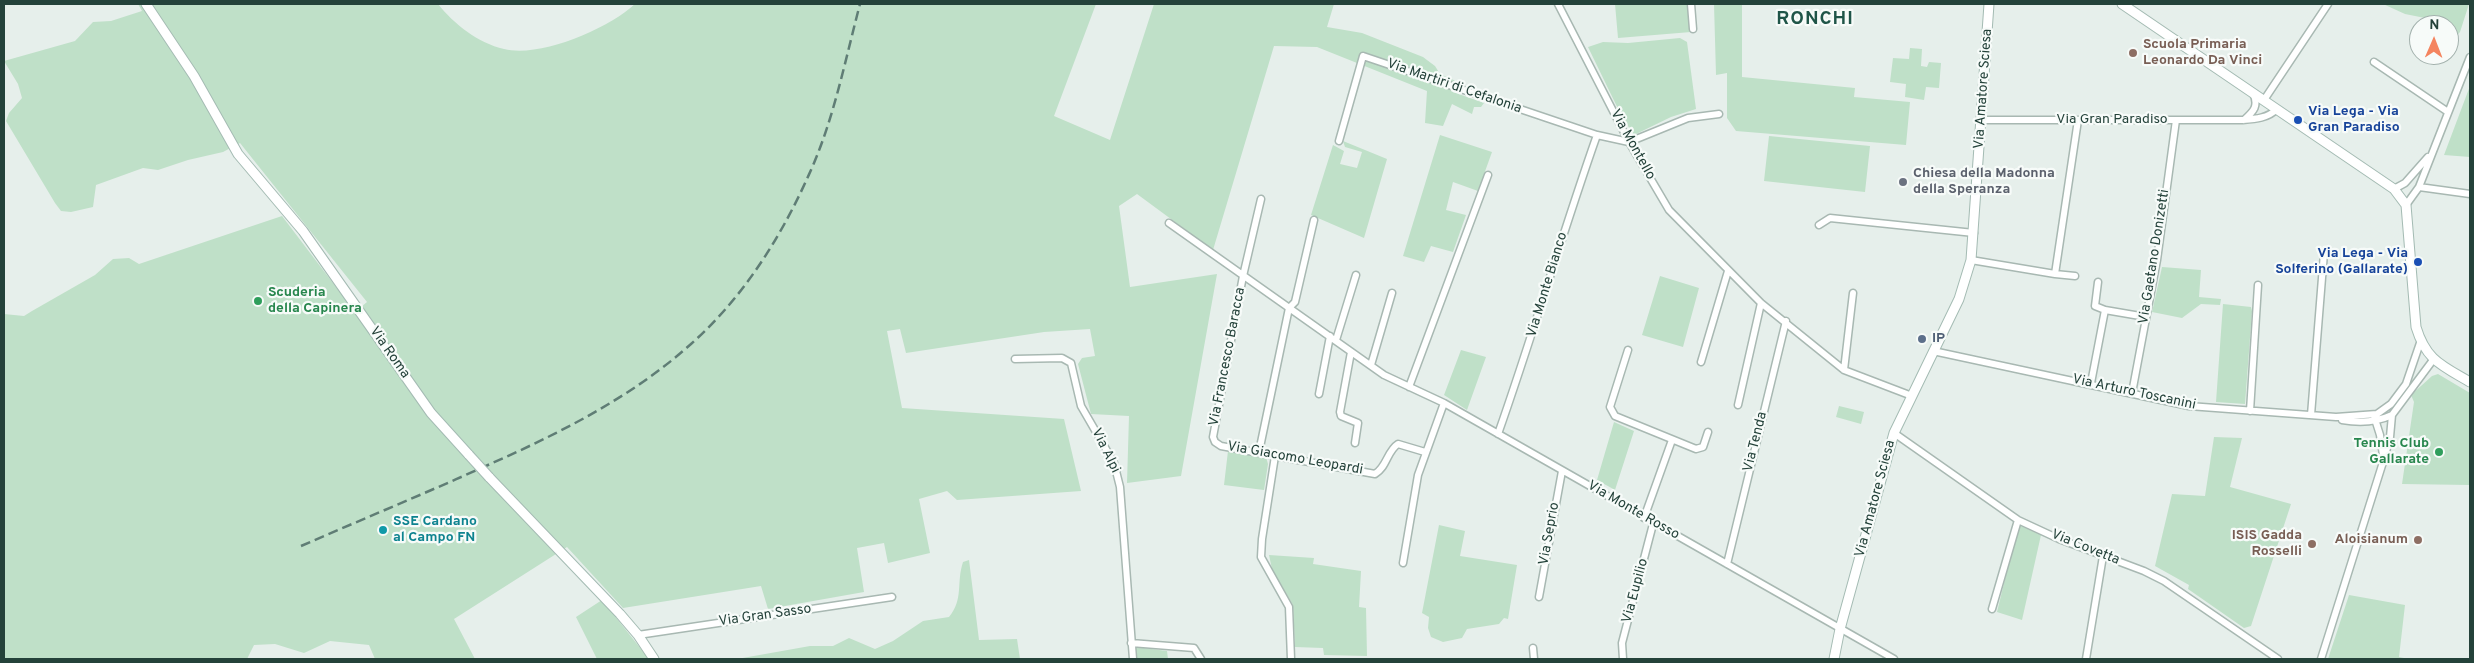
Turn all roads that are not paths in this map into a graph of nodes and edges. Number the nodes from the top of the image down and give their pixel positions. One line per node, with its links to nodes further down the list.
1 (146, 4): 93 (street, Via Roma, bridge)
2 (1558, 4): 21 (street, Via Montello)
3 (1691, 4): 7 (street)
4 (1989, 4): 15 (street, Via Amatore Sciesa)
5 (2122, 4): 10 (street)
6 (2328, 4): 11 (street)
7 (1693, 29)
8 (2470, 57): 13 (street)
9 (2374, 62): 13 (street)
10 (2253, 92): 11 (street); 18 (street)
11 (2264, 100): 12 (street)
12 (2277, 109): 18 (street, Via Gran Paradiso); 25 (street)
13 (2448, 112): 22 (street)
14 (1719, 114): 21 (street)
15 (1982, 120): 16 (street, Via Gran Paradiso); 32 (street, Via Amatore Sciesa)
16 (2078, 120): 17 (street, Via Gran Paradiso); 36 (street)
17 (2176, 120): 18 (street, Via Gran Paradiso); 47 (street, Via Gaetano Donizetti)
18 (2243, 120)
19 (1597, 135): 20 (street, Via Martiri di Cefalonia); 21 (street, Via Martiri di Cefalonia); 74 (street, Via Monte Bianco)
20 (1339, 141)
21 (1629, 142): 35 (street, Via Montello)
22 (2434, 150): 24 (street); 25 (street)
23 (1488, 175): 61 (street)
24 (2419, 187): 26 (street); 28 (street)
25 (2394, 189): 28 (street)
26 (2470, 194)
27 (1261, 199): 38 (street)
28 (2406, 205): 50 (street)
29 (1314, 220): 45 (street)
30 (1169, 222): 38 (street, Via Monte Rosso)
31 (1819, 225): 32 (street)
32 (1974, 233): 34 (street, Via Amatore Sciesa)
33 (2324, 253): 69 (street)
34 (1971, 260): 36 (street); 52 (street, Via Amatore Sciesa)
35 (1728, 271): 44 (street, Via Montello); 56 (street)
36 (2055, 274): 39 (street)
37 (1356, 275): 49 (street)
38 (1243, 276): 45 (street, Via Monte Rosso); 75 (street, Via Francesco Baracca)
39 (2075, 276)
40 (2098, 282): 46 (street)
41 (2258, 285): 67 (street)
42 (1392, 293): 57 (street)
43 (1853, 293): 58 (street)
44 (1761, 303): 48 (street, Via Montello); 66 (street)
45 (1289, 308): 49 (street, Via Monte Rosso); 78 (street)
46 (2106, 310): 47 (street); 60 (street)
47 (2146, 316): 62 (street, Via Gaetano Donizetti)
48 (1786, 321): 58 (street, Via Montello); 88 (street, Via Tenda)
49 (1333, 338): 53 (street, Via Monte Rosso); 63 (street)
50 (2420, 343): 55 (street); 70 (street)
51 (1628, 350): 76 (street)
52 (1933, 351): 60 (street, Via Arturo Toscanini); 64 (street, Via Amatore Sciesa)
53 (1351, 352): 57 (street, Via Monte Rosso); 77 (street)
54 (1015, 359): 94 (street, Via Alpi)
55 (2433, 360): 59 (street); 68 (street)
56 (1701, 362)
57 (1370, 366): 61 (street, Via Monte Rosso)
58 (1844, 370): 64 (street, Via Montello)
59 (2470, 382)
60 (2091, 383): 62 (street, Via Arturo Toscanini)
61 (1409, 387): 65 (street, Via Monte Rosso)
62 (2132, 393): 67 (street, Via Arturo Toscanini)
63 (1319, 394)
64 (1912, 396): 73 (street, Via Amatore Sciesa)
65 (1444, 403): 74 (street, Via Monte Rosso); 79 (street)
66 (1738, 405)
67 (2250, 411): 69 (street, Via Arturo Toscanini)
68 (2392, 414): 70 (street); 71 (street)
69 (2310, 415): 70 (street, Via Arturo Toscanini)
70 (2377, 417): 71 (street); 81 (street)
71 (2391, 427): 81 (street)
72 (1708, 432): 76 (street)
73 (1894, 433): 84 (street, Via Covetta); 92 (street, Via Amatore Sciesa)
74 (1498, 434): 82 (street, Via Monte Rosso)
75 (1213, 437): 78 (street, Via Giacomo Leopardi)
76 (1672, 440): 83 (street)
77 (1355, 443)
78 (1259, 452): 80 (street, Via Giacomo Leopardi)
79 (1425, 452): 80 (street, Via Giacomo Leopardi); 87 (street)
80 (1275, 456): 99 (street)
81 (2384, 459): 106 (street)
82 (1562, 471): 83 (street, Via Monte Rosso); 89 (street, Via Seprio)
83 (1644, 518): 85 (street, Via Monte Rosso)
84 (2018, 520): 86 (street, Via Covetta); 91 (street)
85 (1654, 524): 88 (street, Via Monte Rosso); 101 (street, Via Eupilio)
86 (2103, 556): 104 (street); 105 (street, Via Covetta)
87 (1403, 563)
88 (1727, 564): 92 (street, Via Monte Rosso)
89 (1539, 597)
90 (892, 598): 93 (street, Via Gran Sasso)
91 (1992, 609)
92 (1840, 629): 102 (street, Via Amatore Sciesa); 103 (street, Via Monte Rosso)
93 (638, 635): 96 (street, Via Roma)
94 (1132, 643): 97 (street, Via Alpi); 98 (street)
95 (1533, 648): 100 (street)
96 (654, 659)
97 (1133, 659)
98 (1201, 659)
99 (1291, 659)
100 (1534, 659)
101 (1623, 659)
102 (1834, 659)
103 (1894, 659)
104 (2086, 659)
105 (2278, 659)
106 (2321, 659)

